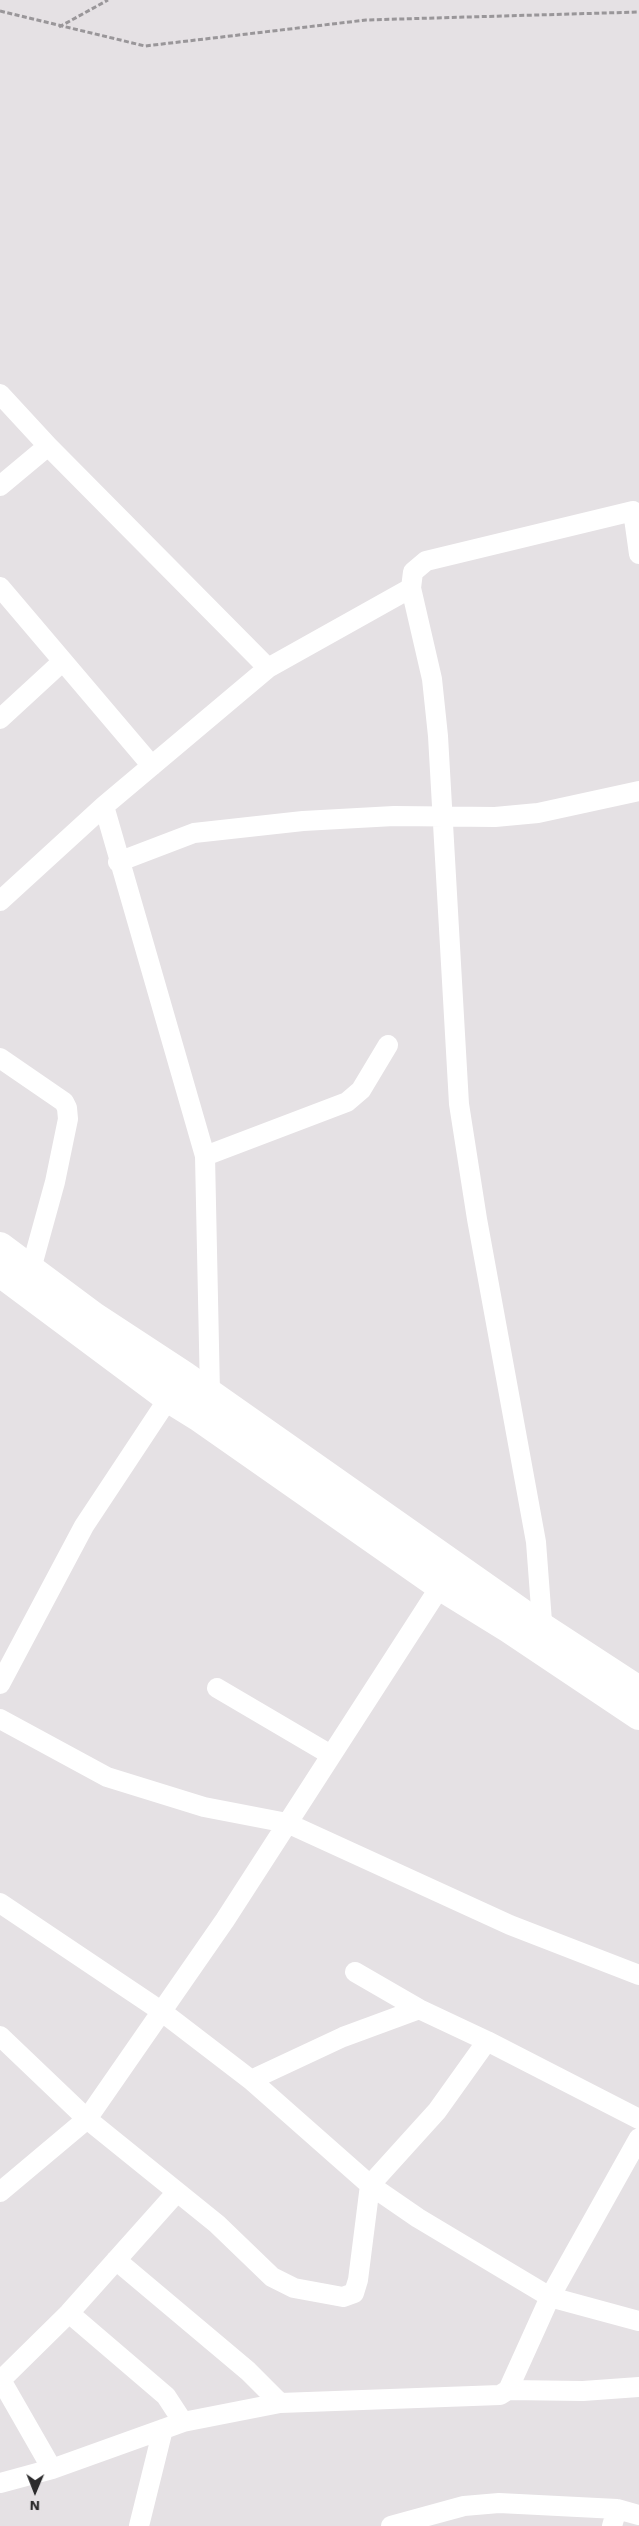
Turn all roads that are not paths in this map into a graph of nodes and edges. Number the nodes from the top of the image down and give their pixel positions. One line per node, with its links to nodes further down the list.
1 (0, 394): 2 (street)
2 (48, 446): 3 (street); 9 (street)
3 (0, 486)
4 (636, 510): 5 (street); 7 (street)
5 (639, 554)
6 (0, 587): 8 (street)
7 (411, 588): 9 (street); 14 (street)
8 (63, 661): 10 (street); 11 (street)
9 (268, 668): 11 (street)
10 (0, 719)
11 (152, 766): 13 (street)
12 (639, 791): 14 (street)
13 (104, 806): 15 (street); 16 (street)
14 (443, 817): 15 (street); 27 (street)
15 (118, 862): 19 (street)
16 (0, 902)
17 (388, 1045): 19 (street)
18 (0, 1058): 21 (street)
19 (205, 1156): 25 (street)
20 (0, 1246): 21 (main road)
21 (17, 1276): 22 (main road)
22 (85, 1323): 23 (main road); 24 (main road)
23 (184, 1375): 24 (street); 25 (main road)
24 (169, 1399): 25 (main road); 28 (street)
25 (204, 1405): 26 (main road)
26 (447, 1576): 27 (main road); 33 (street)
27 (543, 1640): 30 (main road); 31 (main road)
28 (0, 1684)
29 (217, 1688): 33 (street)
30 (639, 1690)
31 (639, 1716)
32 (0, 1719): 34 (street)
33 (331, 1755): 34 (street)
34 (287, 1823): 37 (street); 39 (street)
35 (0, 1903): 39 (street)
36 (356, 1972): 38 (street)
37 (639, 1975)
38 (419, 2009): 41 (street); 42 (street)
39 (161, 2012): 42 (street); 43 (street)
40 (0, 2036): 43 (street)
41 (487, 2041): 44 (street); 46 (street)
42 (251, 2080): 46 (street)
43 (87, 2119): 47 (street); 48 (street)
44 (639, 2119)
45 (639, 2138): 50 (street)
46 (370, 2185): 48 (street); 50 (street)
47 (0, 2192)
48 (177, 2192): 49 (street)
49 (116, 2260): 51 (street); 56 (street)
50 (550, 2297): 52 (street); 55 (street)
51 (69, 2313): 53 (street); 57 (street)
52 (639, 2321)
53 (0, 2380): 59 (street)
54 (639, 2387): 55 (street)
55 (508, 2390): 56 (street)
56 (280, 2403): 57 (street)
57 (183, 2422): 58 (street)
58 (163, 2429): 59 (street); 63 (street)
59 (52, 2469): 60 (street)
60 (0, 2484)
61 (639, 2515): 62 (street)
62 (614, 2517): 64 (street)
63 (139, 2526)
64 (391, 2526)

